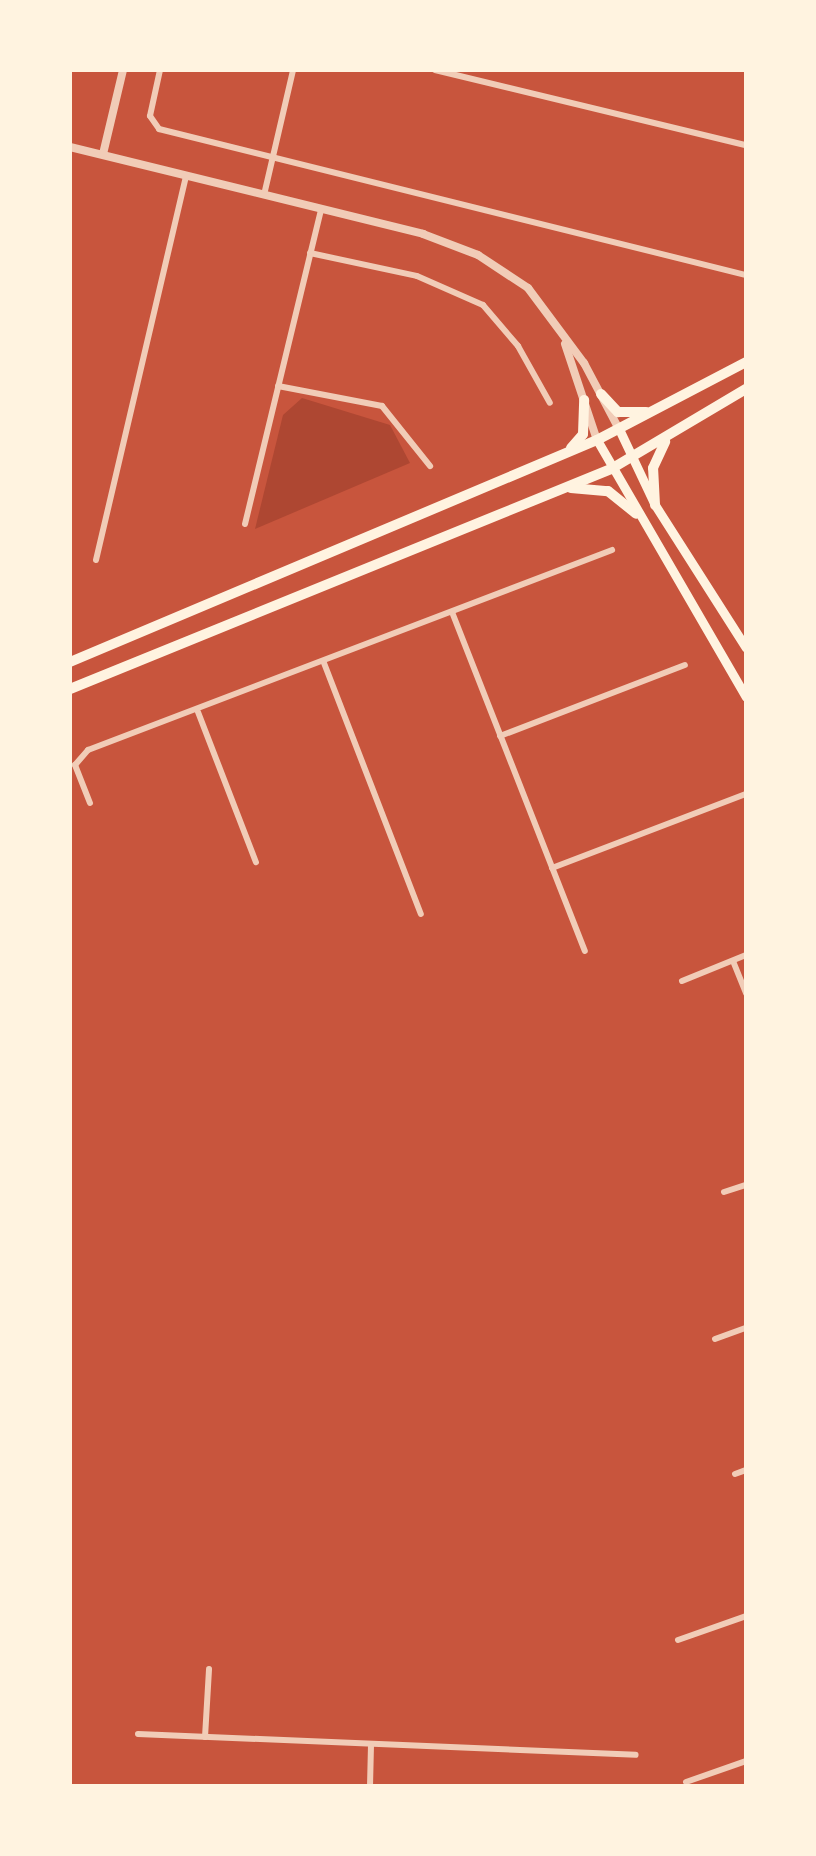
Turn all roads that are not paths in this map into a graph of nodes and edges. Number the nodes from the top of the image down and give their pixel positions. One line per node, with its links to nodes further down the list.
1 (122, 70): 7 (street)
2 (160, 70): 8 (street)
3 (293, 70): 8 (street)
4 (434, 70): 5 (street)
5 (746, 146)
6 (70, 147): 7 (street)
7 (103, 154): 9 (street)
8 (272, 158): 10 (street); 13 (street)
9 (186, 176): 10 (street); 34 (street)
10 (263, 196): 11 (street)
11 (321, 210): 12 (street); 14 (street)
12 (310, 254): 16 (street); 20 (street)
13 (746, 275)
14 (562, 335): 18 (street); 19 (street)
15 (746, 362): 21 (main road)
16 (278, 386): 27 (street); 32 (street)
17 (746, 389): 24 (main road)
18 (601, 394): 21 (main road); 22 (street)
19 (584, 400): 23 (street); 25 (main road)
20 (550, 403)
21 (652, 412): 22 (main road)
22 (619, 429): 23 (main road); 26 (main road)
23 (597, 440): 25 (main road); 28 (main road)
24 (666, 441): 26 (main road); 30 (main road)
25 (568, 452): 37 (main road)
26 (633, 458): 28 (main road); 30 (main road)
27 (430, 466)
28 (611, 469): 29 (main road); 31 (main road)
29 (567, 488): 31 (main road); 40 (main road)
30 (654, 505): 36 (main road)
31 (636, 514): 41 (main road)
32 (245, 524)
33 (612, 550): 35 (street)
34 (96, 560)
35 (452, 612): 38 (street); 43 (street)
36 (746, 648)
37 (70, 662)
38 (324, 662): 42 (street); 48 (street)
39 (685, 665): 43 (street)
40 (70, 688)
41 (746, 697)
42 (198, 712): 45 (street); 46 (street)
43 (500, 736): 47 (street)
44 (746, 794): 47 (street)
45 (90, 804)
46 (256, 862)
47 (552, 868): 49 (street)
48 (422, 914)
49 (585, 951)
50 (746, 955): 51 (street)
51 (733, 960): 52 (street); 53 (street)
52 (682, 981)
53 (746, 994)
54 (746, 1185): 55 (street)
55 (724, 1192)
56 (746, 1328): 57 (street)
57 (715, 1338)
58 (746, 1470): 59 (street)
59 (735, 1474)
60 (746, 1616): 61 (street)
61 (678, 1640)
62 (209, 1668): 64 (street)
63 (138, 1734): 64 (street)
64 (205, 1737): 65 (street)
65 (371, 1745): 66 (street); 69 (street)
66 (636, 1755)
67 (746, 1761): 68 (street)
68 (686, 1782)
69 (370, 1786)

